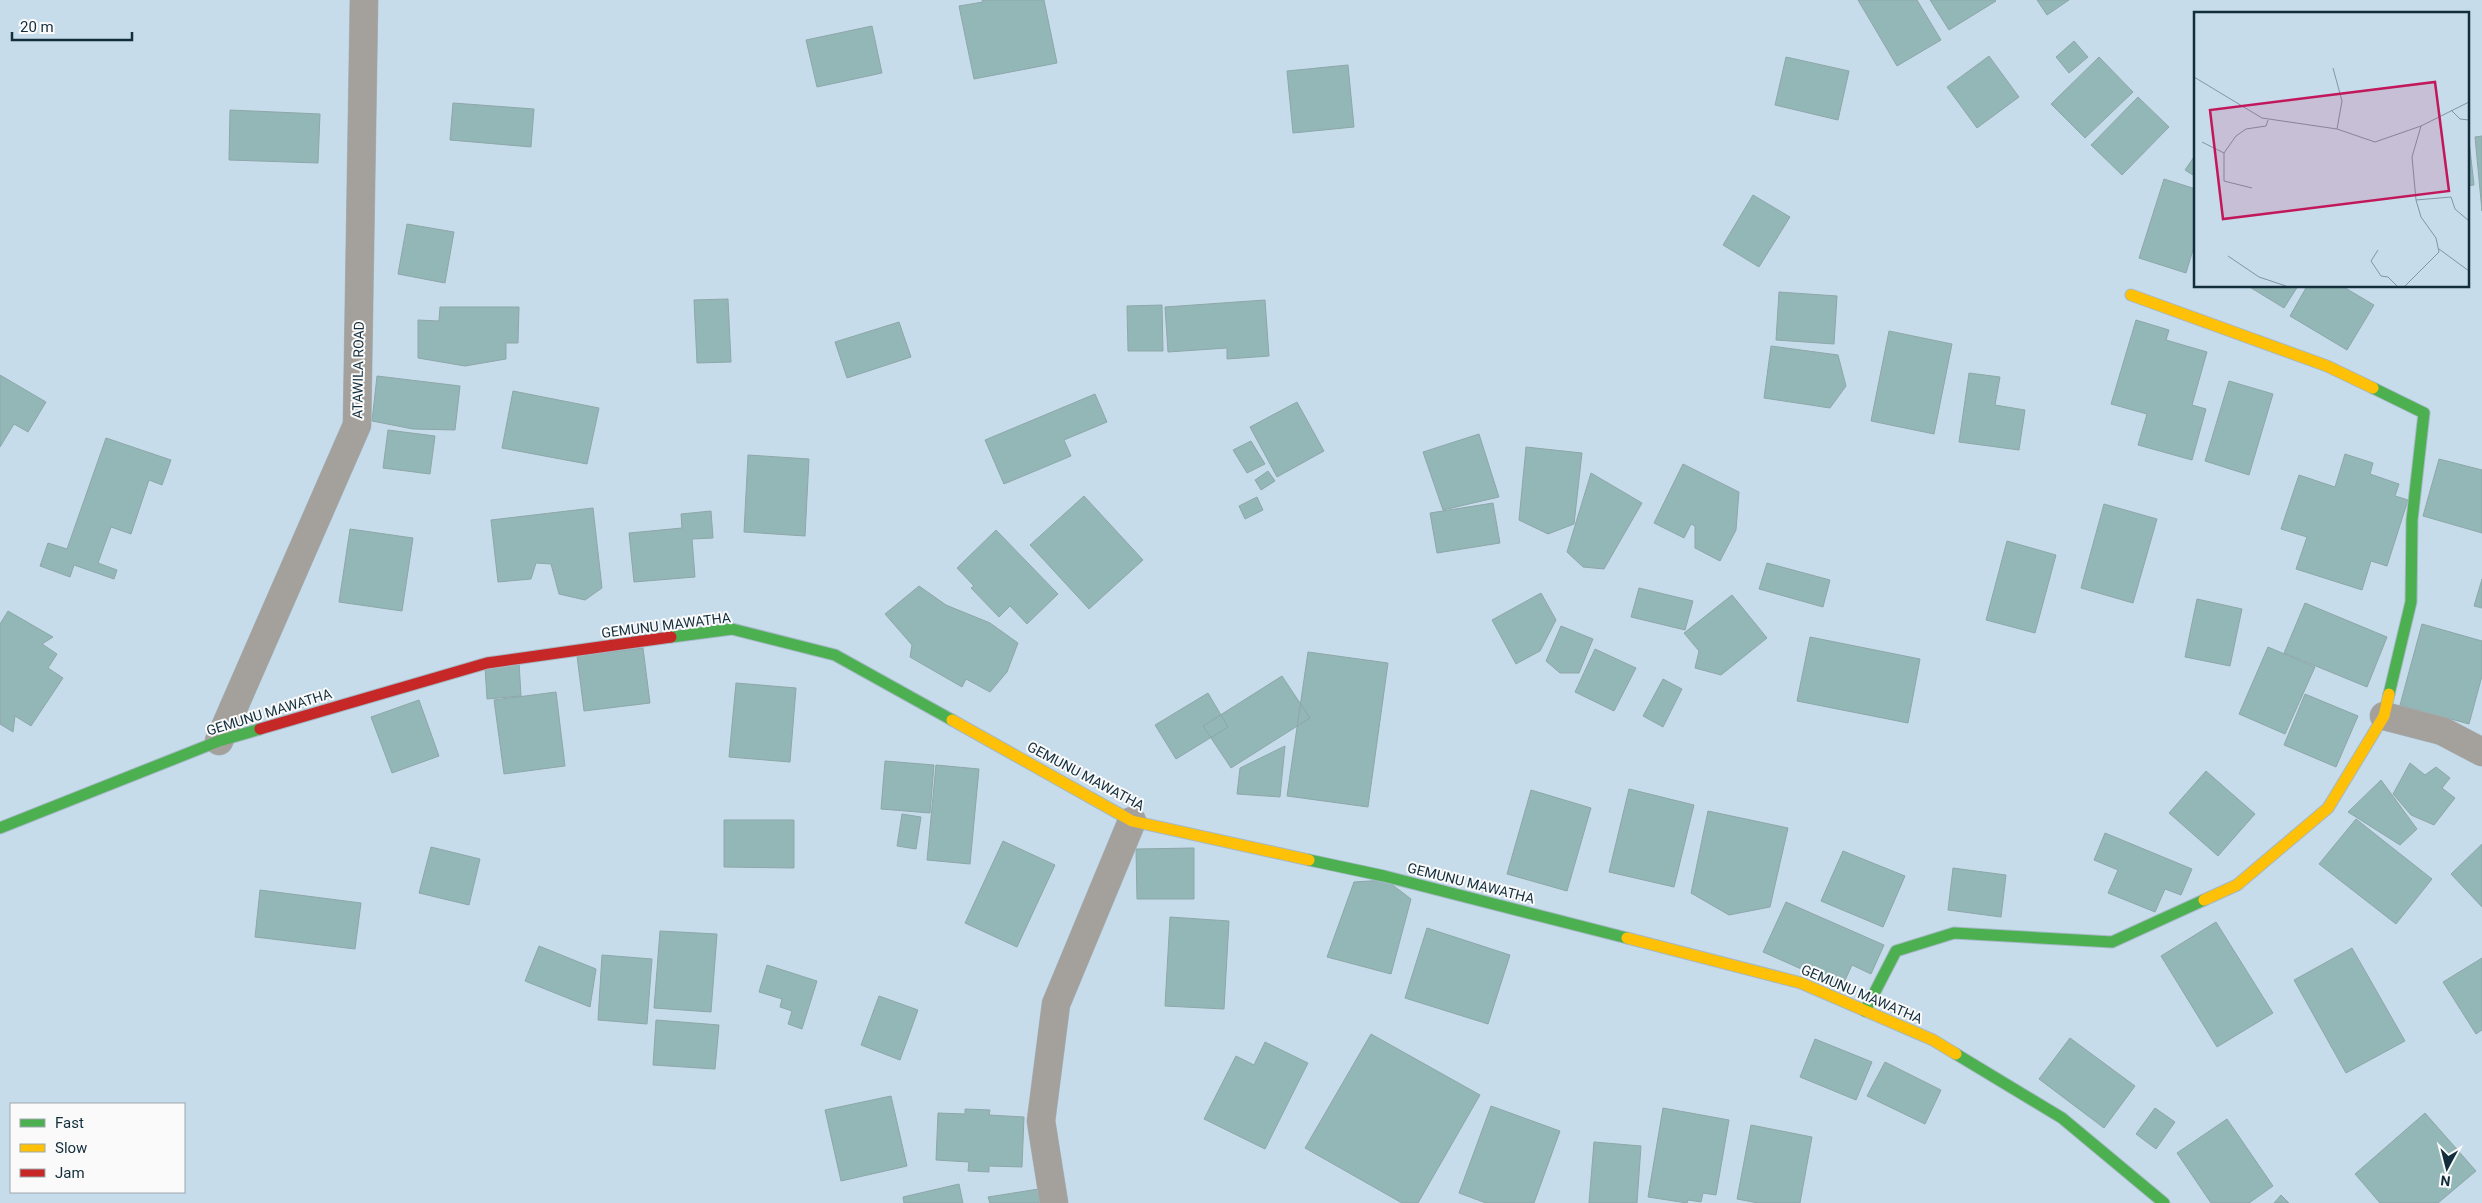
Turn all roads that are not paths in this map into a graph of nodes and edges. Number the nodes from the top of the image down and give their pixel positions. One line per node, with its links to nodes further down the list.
1 (364, 0): 4 (street, ATAWILA ROAD)
2 (2132, 295): 3 (street)
3 (2384, 716): 5 (street); 8 (street)
4 (219, 741): 6 (street, GEMUNU MAWATHA); 7 (street, GEMUNU MAWATHA)
5 (2482, 752)
6 (1132, 821): 8 (street, GEMUNU MAWATHA); 9 (street)
7 (0, 828)
8 (1865, 1011): 10 (street, GEMUNU MAWATHA)
9 (1054, 1203)
10 (2164, 1203)

